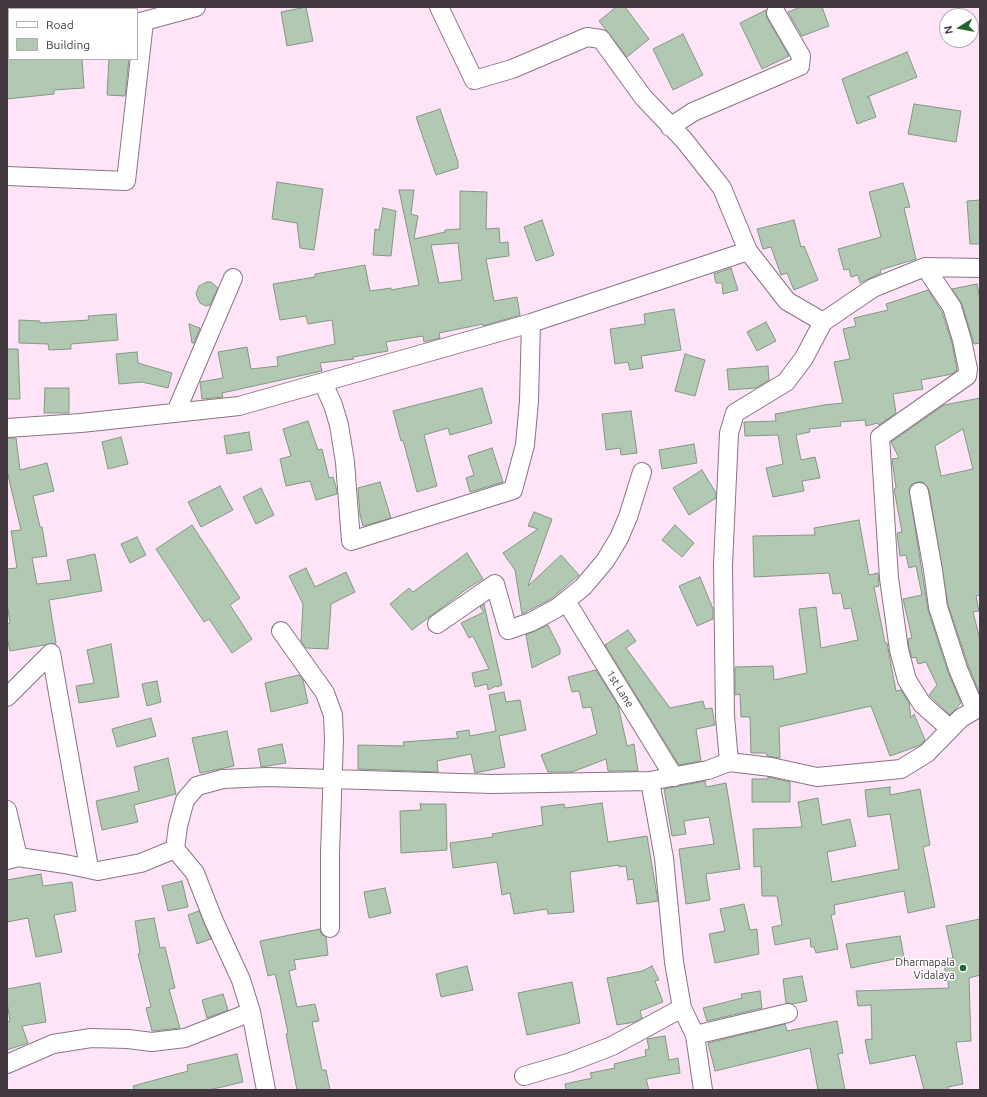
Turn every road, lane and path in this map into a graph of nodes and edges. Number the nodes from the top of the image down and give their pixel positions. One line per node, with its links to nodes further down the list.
1 (196, 7): 4 (street)
2 (439, 7): 7 (street)
3 (776, 13): 7 (street)
4 (141, 22): 5 (street)
5 (138, 54)
6 (137, 60): 8 (street)
7 (670, 127): 9 (street)
8 (7, 176)
9 (748, 251): 13 (street); 14 (street)
10 (925, 267): 11 (street); 13 (street); 25 (street)
11 (980, 268)
12 (233, 278): 16 (street)
13 (823, 322): 26 (street)
14 (531, 323): 15 (street); 16 (street)
15 (324, 385)
16 (176, 412): 17 (street)
17 (7, 428)
18 (642, 472): 20 (street)
19 (919, 492): 24 (street)
20 (566, 601): 21 (street); 27 (street, 1st Lane)
21 (437, 624)
22 (281, 631): 28 (street)
23 (7, 697): 33 (street)
24 (978, 708): 25 (street)
25 (950, 728): 26 (street)
26 (729, 762): 27 (street)
27 (674, 777): 29 (street)
28 (333, 779): 29 (street); 31 (street); 34 (street)
29 (650, 782): 35 (street)
30 (7, 810): 32 (street)
31 (175, 849): 33 (street); 36 (street)
32 (13, 858): 33 (street)
33 (89, 868)
34 (330, 928)
35 (682, 1008): 38 (street); 40 (street)
36 (251, 1012): 39 (street); 41 (street)
37 (788, 1013): 38 (street)
38 (695, 1035): 42 (street)
39 (7, 1064)
40 (524, 1076)
41 (266, 1090)
42 (703, 1090)

